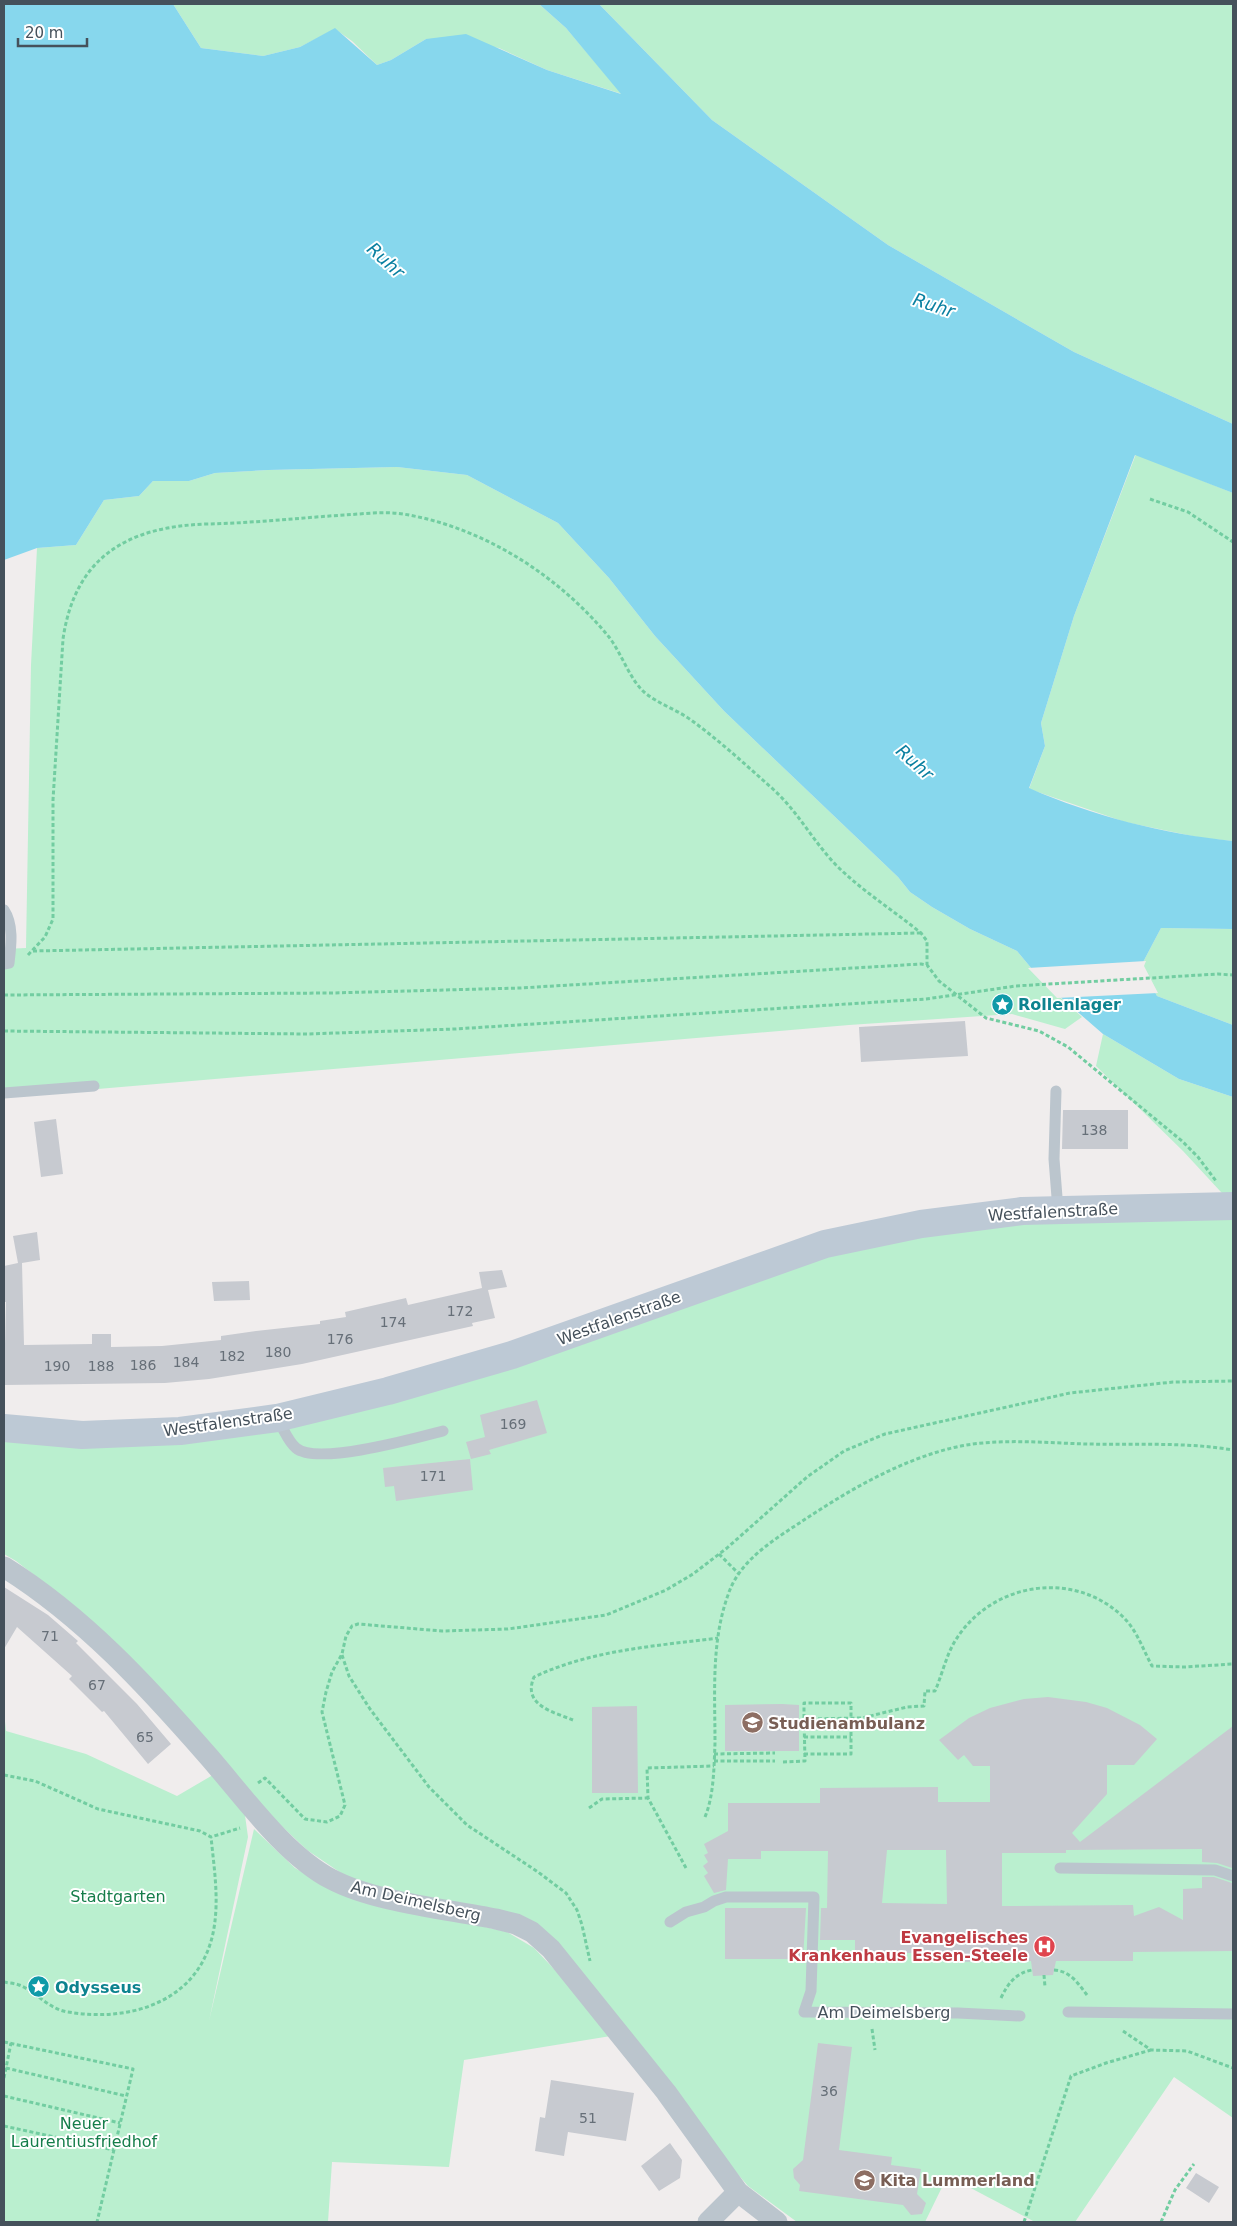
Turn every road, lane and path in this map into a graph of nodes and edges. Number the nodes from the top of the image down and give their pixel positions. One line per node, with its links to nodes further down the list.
1 (1150, 498): 2 (path)
2 (1233, 542)
3 (4, 910): 6 (lane)
4 (921, 933): 5 (path); 5 (path); 7 (path)
5 (33, 951): 6 (path)
6 (7, 964)
7 (927, 966): 9 (path); 10 (path)
8 (1233, 976): 9 (path)
9 (955, 994): 11 (path); 15 (path)
10 (4, 995)
11 (4, 1031)
12 (94, 1086): 14 (lane)
13 (1056, 1091): 16 (lane)
14 (4, 1093)
15 (1227, 1197): 16 (main road, Westfalenstraße)
16 (1058, 1210): 18 (main road, Westfalenstraße)
17 (1233, 1381): 22 (path)
18 (277, 1418): 19 (main road, Westfalenstraße); 20 (lane)
19 (4, 1428)
20 (443, 1431)
21 (1233, 1450): 24 (path)
22 (719, 1554): 24 (path); 26 (path)
23 (4, 1567): 41 (street, Am Deimelsberg)
24 (739, 1574): 25 (path)
25 (718, 1638): 30 (path); 33 (path)
26 (342, 1654): 41 (path); 53 (path)
27 (1233, 1664): 28 (path)
28 (851, 1718): 29 (path); 29 (path); 32 (path)
29 (804, 1719): 31 (path)
30 (573, 1720)
31 (804, 1737): 32 (path); 35 (path)
32 (851, 1737): 35 (path)
33 (714, 1754): 34 (path); 36 (path)
34 (775, 1754)
35 (804, 1754): 38 (path)
36 (714, 1761): 37 (path); 39 (path)
37 (775, 1761)
38 (783, 1762)
39 (714, 1766): 42 (path); 44 (path)
40 (4, 1775): 52 (path)
41 (242, 1796): 53 (street, Am Deimelsberg)
42 (648, 1798): 43 (path); 45 (path)
43 (589, 1808)
44 (705, 1817)
45 (686, 1868)
46 (1060, 1868): 47 (lane)
47 (1233, 1876)
48 (670, 1922): 58 (lane, Am Deimelsberg)
49 (1032, 1970): 58 (path)
50 (1054, 1970): 56 (path)
51 (1044, 1975): 54 (path)
52 (4, 1982)
53 (580, 1984): 72 (street, Am Deimelsberg)
54 (1045, 1987)
55 (1068, 2012): 56 (lane)
56 (1096, 2013): 57 (lane); 62 (path)
57 (1233, 2014)
58 (1000, 2016): 59 (lane, Am Deimelsberg)
59 (1020, 2016)
60 (4, 2042): 61 (path)
61 (11, 2043): 63 (path); 67 (path)
62 (1151, 2050): 64 (path); 76 (path)
63 (6, 2068): 65 (path); 67 (path)
64 (1233, 2068)
65 (4, 2078)
66 (4, 2096): 68 (path)
67 (126, 2096): 68 (path)
68 (120, 2123): 70 (path)
69 (4, 2126): 70 (path)
70 (114, 2150): 73 (path)
71 (1194, 2164): 77 (path)
72 (738, 2192): 74 (street); 75 (street, Am Deimelsberg)
73 (97, 2222)
74 (708, 2222)
75 (777, 2222)
76 (1024, 2222)
77 (1161, 2222)

